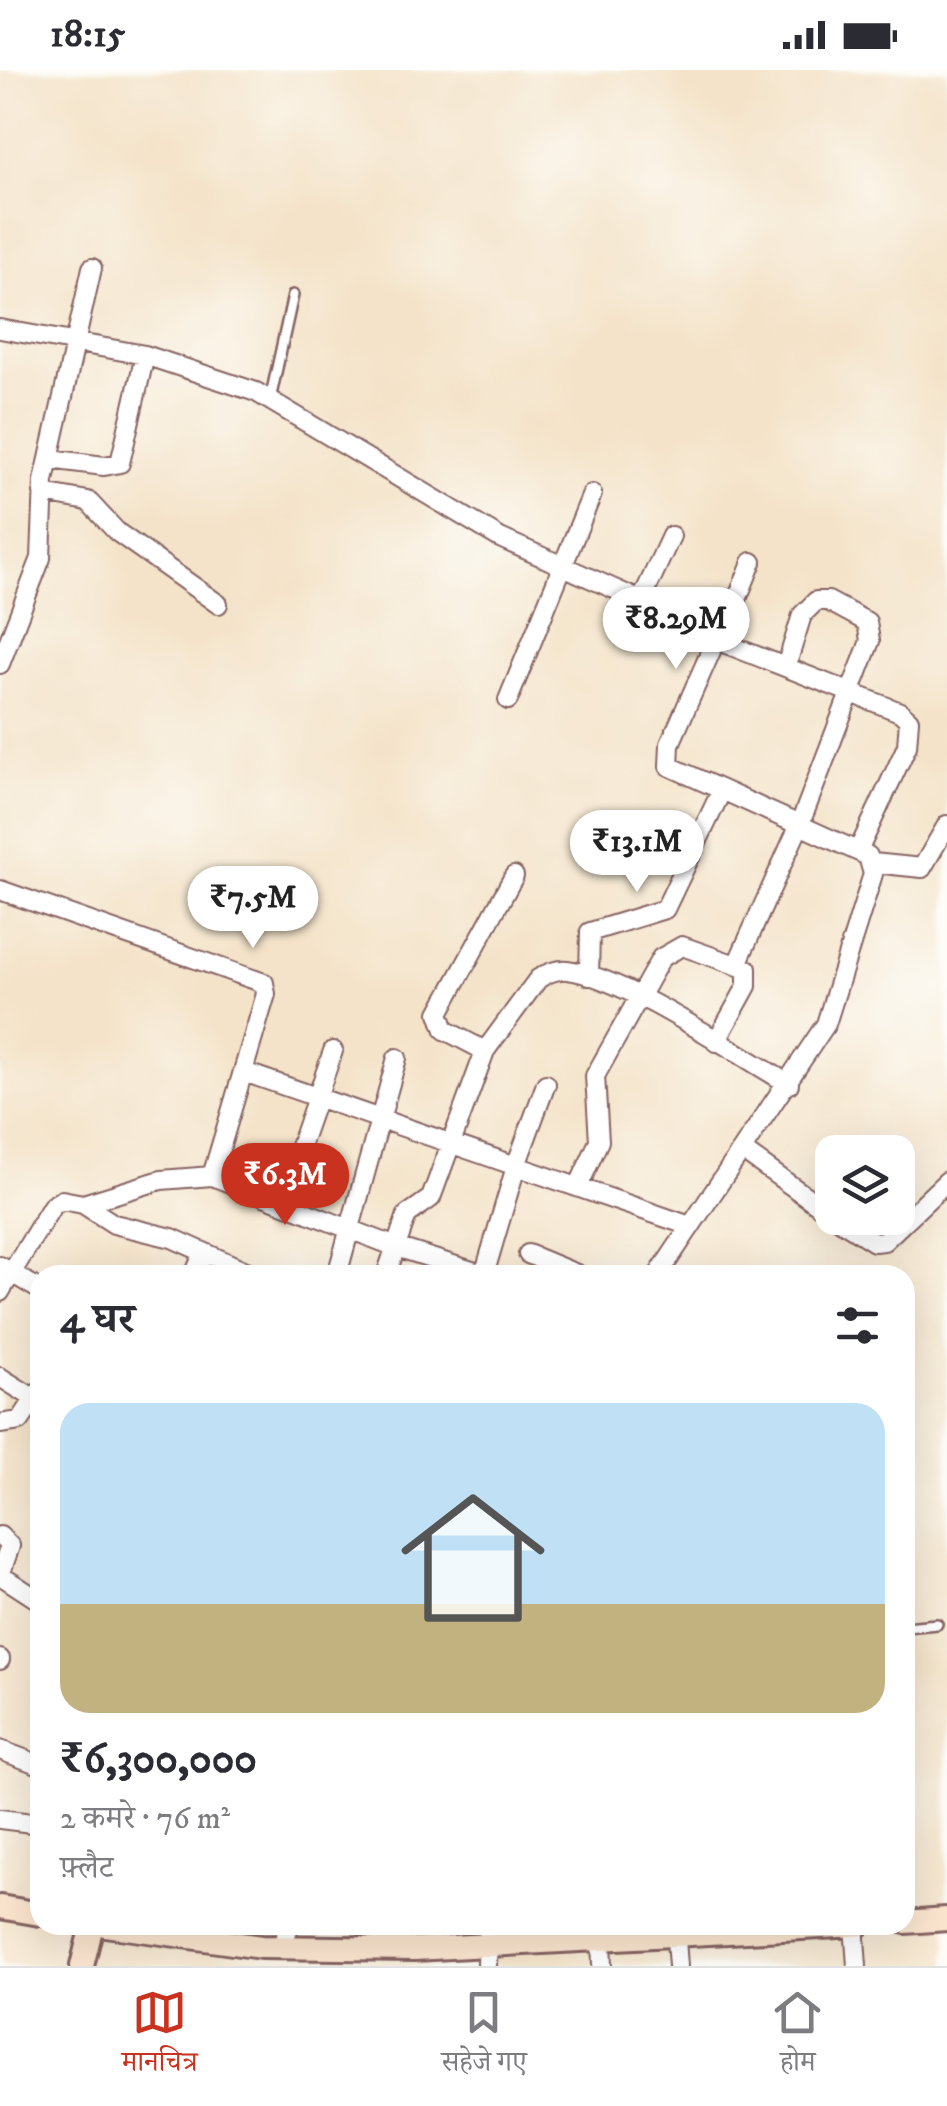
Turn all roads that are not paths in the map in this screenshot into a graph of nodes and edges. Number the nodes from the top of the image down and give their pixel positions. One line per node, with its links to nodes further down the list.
1 (92, 268): 4 (street)
2 (293, 295): 6 (lane)
3 (0, 329): 4 (street)
4 (78, 340): 5 (street); 7 (street)
5 (145, 355): 6 (street); 7 (street)
6 (270, 400): 12 (street)
7 (50, 458): 8 (street)
8 (43, 493): 14 (street); 16 (street)
9 (592, 494): 12 (street)
10 (670, 536): 13 (street)
11 (752, 562): 15 (street)
12 (560, 566): 13 (street); 19 (street)
13 (642, 601): 15 (street)
14 (218, 604)
15 (716, 640): 17 (street); 20 (street)
16 (0, 664)
17 (786, 668): 18 (street); 18 (street)
18 (851, 692): 21 (street); 23 (street)
19 (508, 700)
20 (721, 792): 21 (street); 28 (street)
21 (800, 824): 23 (street); 27 (street)
22 (947, 825): 24 (street)
23 (859, 849): 24 (street)
24 (873, 863): 36 (street)
25 (514, 876): 32 (street)
26 (0, 890): 34 (street)
27 (737, 964): 29 (street); 30 (street)
28 (589, 976): 29 (street); 32 (street)
29 (636, 997): 30 (street); 44 (street)
30 (716, 1042): 36 (street)
31 (332, 1050): 37 (street)
32 (485, 1050): 39 (street)
33 (398, 1058): 38 (street)
34 (244, 1072): 37 (street); 42 (street)
35 (546, 1084): 41 (street)
36 (790, 1084): 40 (street)
37 (316, 1097): 38 (street); 45 (street)
38 (382, 1120): 39 (street); 50 (street)
39 (453, 1140): 41 (street); 53 (street)
40 (742, 1151): 46 (street); 49 (street)
41 (517, 1163): 44 (street); 61 (street)
42 (212, 1176): 45 (street); 47 (street)
43 (947, 1180): 48 (street)
44 (579, 1186): 49 (street)
45 (281, 1201): 50 (street)
46 (815, 1203)
47 (83, 1204): 54 (street); 64 (street)
48 (915, 1211)
49 (688, 1225): 63 (street)
50 (353, 1230): 53 (street); 58 (street)
51 (863, 1235): 52 (street)
52 (890, 1235)
53 (396, 1247): 59 (street); 60 (street)
54 (204, 1252): 56 (street); 57 (street)
55 (528, 1254): 62 (street)
56 (198, 1265)
57 (233, 1265)
58 (341, 1265)
59 (390, 1265)
60 (453, 1265)
61 (487, 1265)
62 (554, 1265)
63 (664, 1265)
64 (6, 1270): 65 (street); 66 (street)
65 (30, 1284)
66 (0, 1292)
67 (0, 1377): 68 (street)
68 (30, 1391)
69 (30, 1407): 70 (street)
70 (20, 1421): 71 (street); 72 (street)
71 (0, 1424)
72 (30, 1426)
73 (0, 1536): 74 (street)
74 (30, 1595)
75 (937, 1624): 76 (lane)
76 (915, 1626)
77 (0, 1750): 78 (street)
78 (30, 1762)
79 (0, 1818): 80 (street)
80 (30, 1822)
81 (0, 1907): 82 (street)
82 (30, 1912)
83 (947, 1919): 84 (street)
84 (915, 1921)
85 (90, 1935): 95 (street)
86 (554, 1935): 93 (street)
87 (578, 1935): 92 (street)
88 (634, 1935): 92 (street)
89 (676, 1935): 97 (street)
90 (856, 1935): 98 (street)
91 (285, 1936): 94 (street)
92 (601, 1939): 96 (street)
93 (487, 1945): 94 (street)
94 (414, 1957)
95 (82, 1966)
96 (602, 1966)
97 (678, 1966)
98 (857, 1966)

